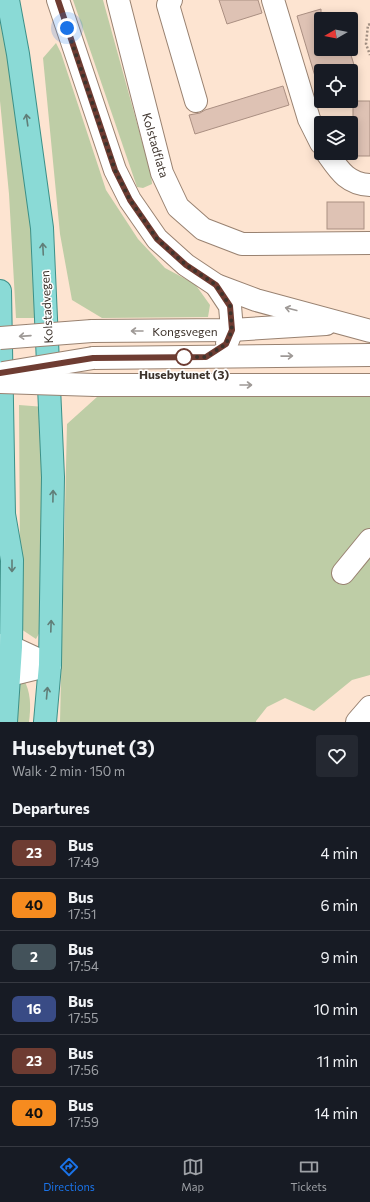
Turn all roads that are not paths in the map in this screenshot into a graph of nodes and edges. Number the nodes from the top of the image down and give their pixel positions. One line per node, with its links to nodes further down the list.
1 (8, 0): 28 (main road, Kolstadvegen, one-way to 1)
2 (58, 0): 11 (street)
3 (118, 0): 10 (street, Kolstadflata)
4 (171, 0): 6 (street)
5 (273, 0): 7 (street)
6 (196, 101)
7 (314, 129)
8 (332, 160): 9 (street)
9 (370, 185)
10 (370, 243)
11 (216, 285): 13 (street, one-way to 11); 15 (street)
12 (0, 291): 23 (main road)
13 (342, 322): 14 (street, Kongsvegen); 15 (street, Kongsvegen); 16 (street)
14 (370, 322)
15 (232, 330): 17 (street, Kongsvegen, one-way to 17, bridge); 19 (street)
16 (370, 331)
17 (0, 338)
18 (370, 355): 19 (street, one-way to 18)
19 (206, 357): 20 (street, bridge)
20 (0, 373)
21 (0, 382): 22 (street, one-way to 22, bridge)
22 (370, 385)
23 (4, 514): 24 (main road); 27 (main road, one-way to 27)
24 (0, 537)
25 (370, 540): 26 (street)
26 (343, 573)
27 (6, 646): 28 (street); 29 (main road)
28 (50, 665): 29 (street); 32 (main road, one-way to 28)
29 (5, 675): 31 (main road)
30 (370, 707): 33 (street)
31 (6, 722)
32 (45, 722)
33 (357, 722)

